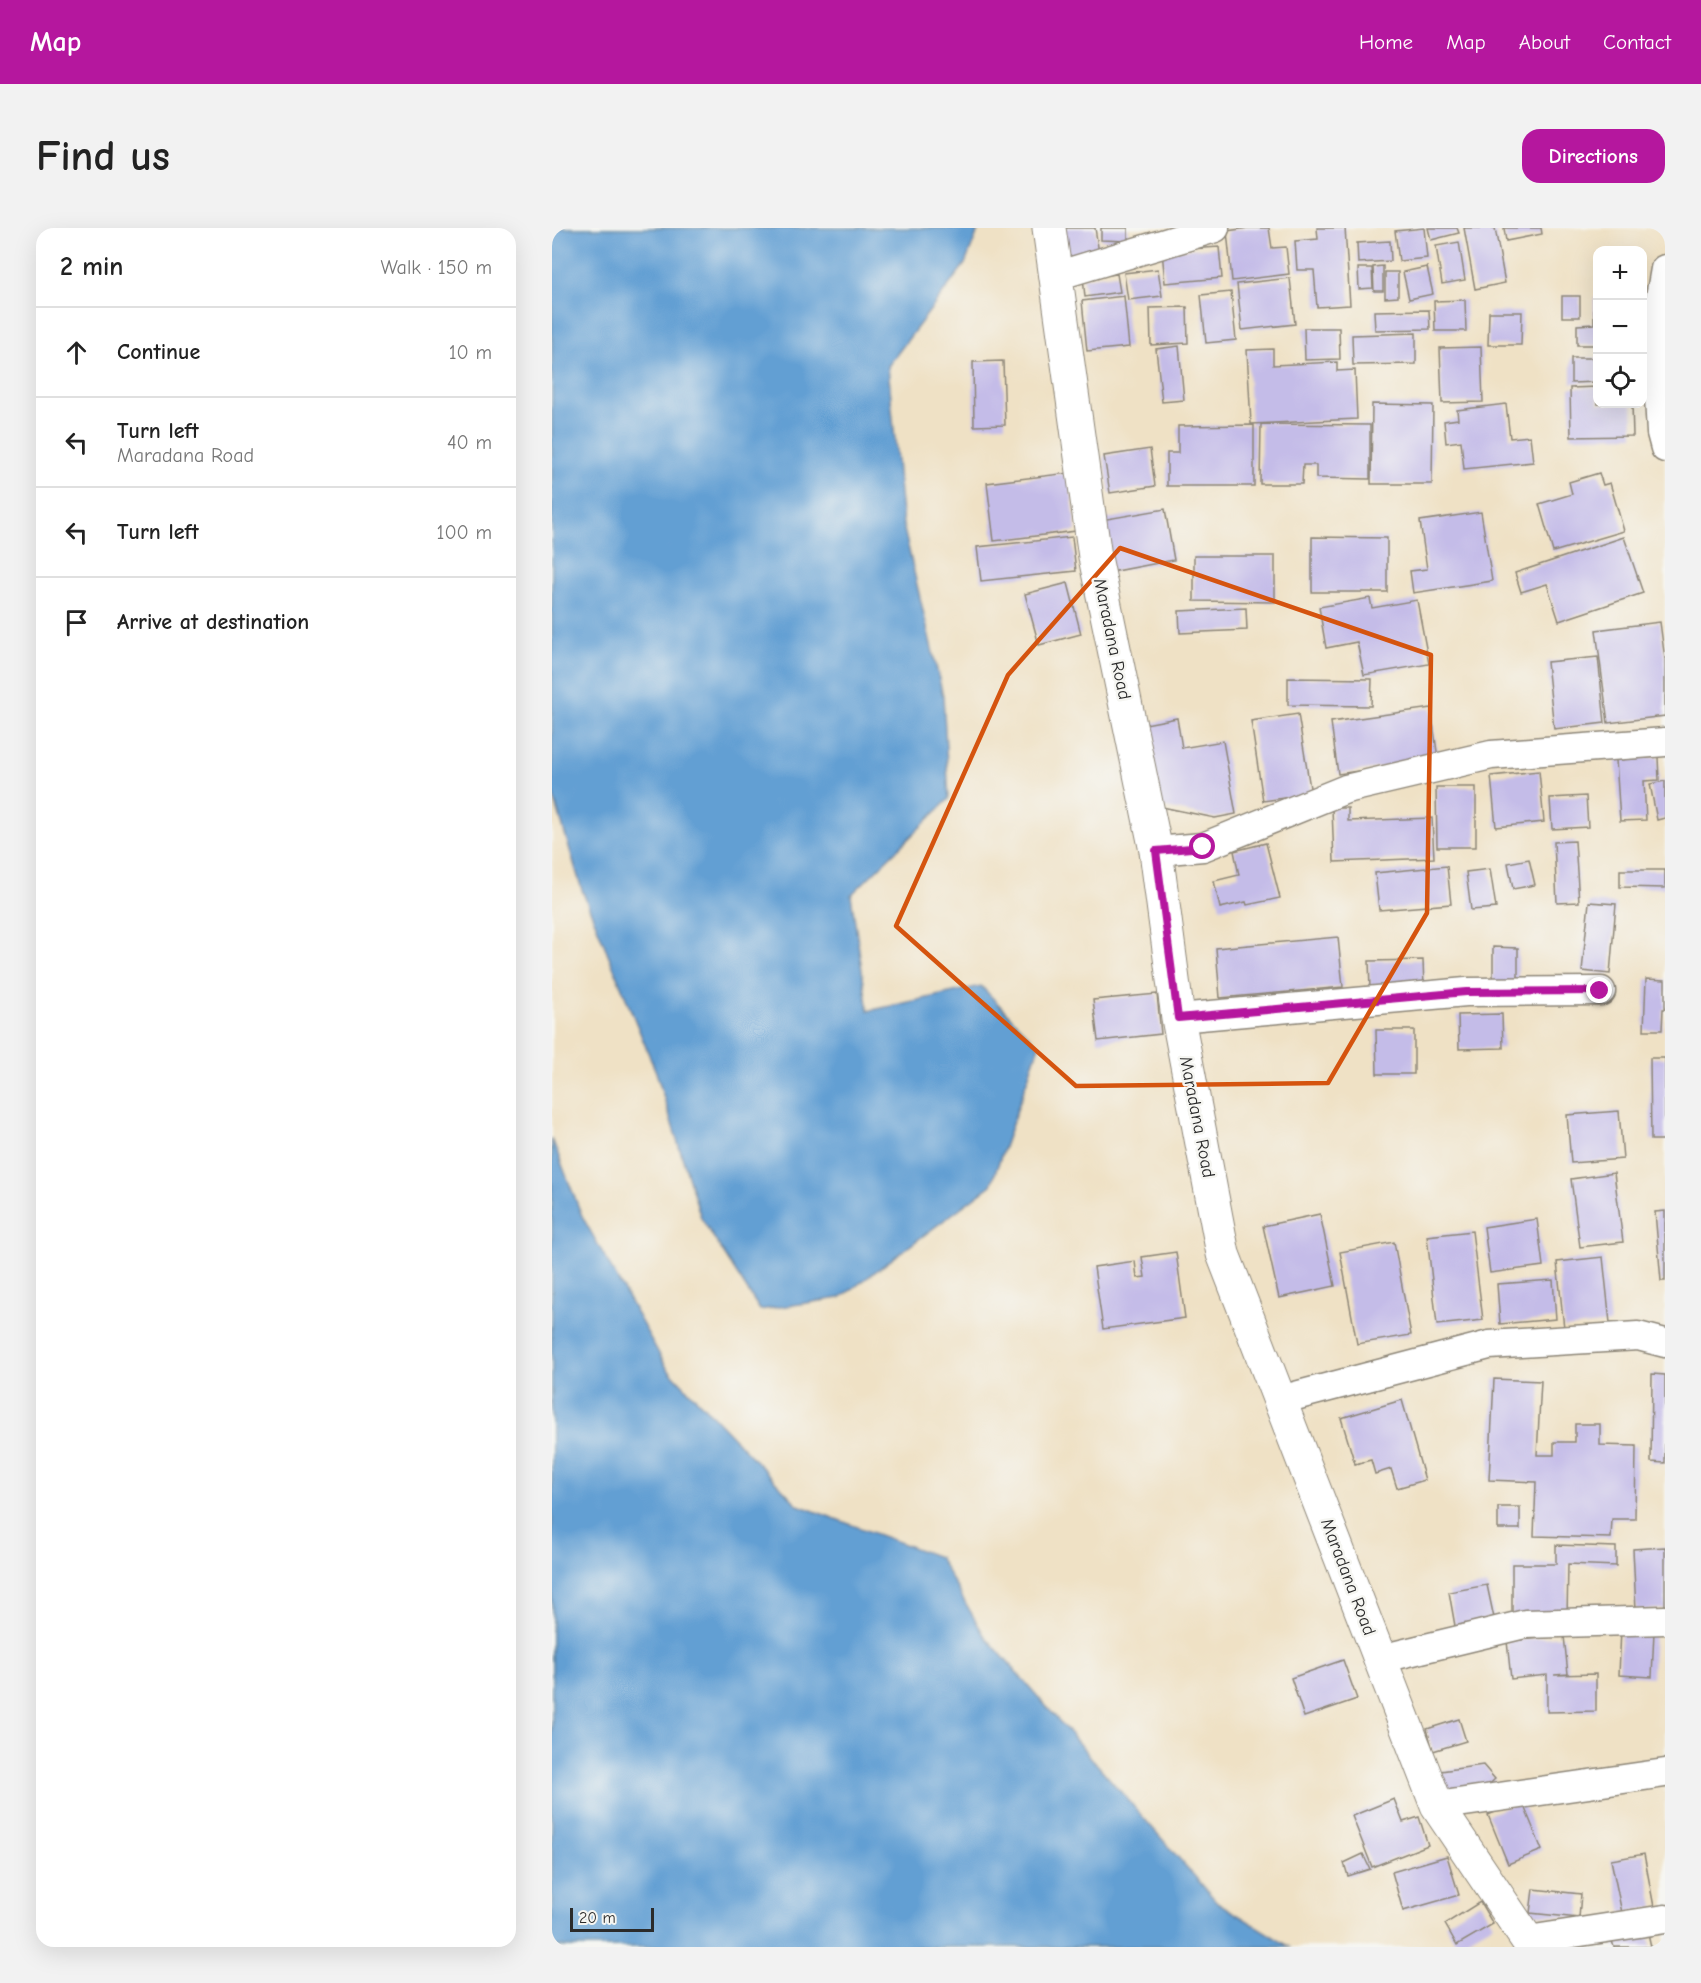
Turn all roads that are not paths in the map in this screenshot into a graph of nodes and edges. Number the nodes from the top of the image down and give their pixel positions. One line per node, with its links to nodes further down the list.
1 (1049, 228): 4 (street, Maradana Road)
2 (1215, 228): 4 (street)
3 (1665, 269): 5 (street)
4 (1056, 276): 7 (street, Maradana Road)
5 (1665, 448)
6 (1665, 742): 7 (street)
7 (1156, 851): 9 (street, Maradana Road)
8 (1600, 991): 9 (street)
9 (1178, 1018): 11 (street, Maradana Road)
10 (1665, 1342): 11 (street)
11 (1280, 1400): 13 (street, Maradana Road)
12 (1665, 1620): 13 (street)
13 (1380, 1659): 15 (street, Maradana Road)
14 (1665, 1773): 15 (street)
15 (1437, 1806): 17 (street, Maradana Road)
16 (1665, 1919): 17 (street)
17 (1530, 1944)

